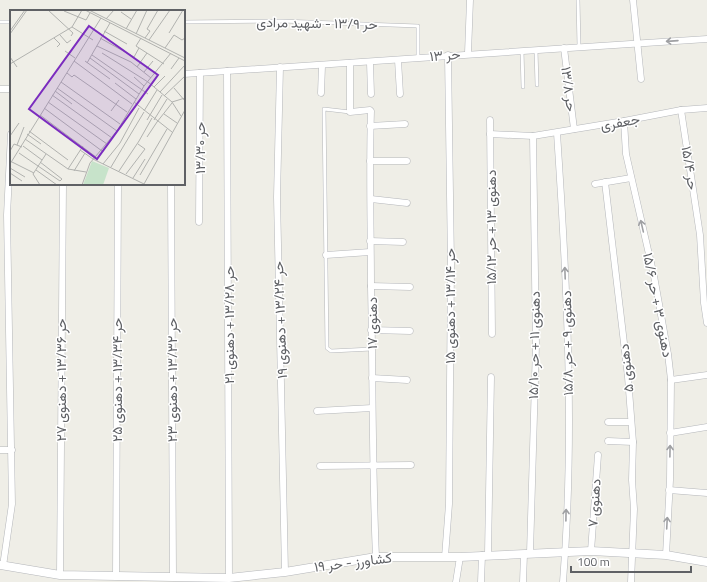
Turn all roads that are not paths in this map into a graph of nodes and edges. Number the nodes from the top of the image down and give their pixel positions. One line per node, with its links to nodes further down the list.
1 (470, 0): 11 (street)
2 (578, 0): 7 (lane)
3 (633, 0): 6 (street)
4 (185, 22): 13 (lane, حر ۱۳/۹ - شهید مرادی)
5 (707, 39): 6 (street, حر ۱۳, one-way to 6)
6 (637, 43): 7 (street, حر ۱۳); 22 (street)
7 (579, 47): 8 (street, حر ۱۳)
8 (564, 48): 9 (street, حر ۱۳); 35 (street, حر ۱۳/۸)
9 (536, 50): 10 (street, حر ۱۳); 23 (lane)
10 (522, 51): 11 (street, حر ۱۳); 24 (lane)
11 (468, 54): 12 (street, حر ۱۳)
12 (448, 55): 13 (street, حر ۱۳); 90 (street, حر ۱۳/۱۴ + دهنوی ۱۵)
13 (418, 57): 14 (street, حر ۱۳)
14 (398, 60): 16 (street, حر ۱۳); 27 (street)
15 (350, 63): 16 (street, حر ۱۳); 17 (street, حر ۱۳); 30 (street)
16 (370, 63): 26 (street)
17 (322, 66): 18 (street, حر ۱۳); 25 (street)
18 (280, 67): 19 (street, حر ۱۳); 94 (street, حر ۱۳/۲۴ + دهنوی ۱۹)
19 (227, 72): 20 (street, حر ۱۳); 97 (street, حر ۱۳/۲۸ + دهنوی ۲۱)
20 (200, 73): 21 (street, حر ۱۳); 50 (street, حر ۱۳/۳۰)
21 (185, 74)
22 (641, 79)
23 (537, 85)
24 (523, 87)
25 (321, 93)
26 (371, 94)
27 (400, 94)
28 (707, 108): 29 (street, جعفری)
29 (681, 110): 32 (street, جعفری); 57 (street, حر ۱۵/۴)
30 (350, 112): 34 (street, دهنوی ۱۷); 54 (lane)
31 (490, 120): 37 (street, دهنوی ۱۳ + حر ۱۵/۱۲)
32 (624, 122): 35 (street, جعفری); 42 (street, دهنوی ۳ + حر ۱۵/۶)
33 (405, 124): 34 (street)
34 (370, 126): 40 (street, دهنوی ۱۷)
35 (574, 129): 36 (street, جعفری)
36 (557, 133): 38 (street, جعفری); 85 (street, دهنوی ۹ + حر ۱۵/۸, one-way to 36)
37 (490, 134): 38 (street, جعفری); 60 (street, دهنوی ۱۳ + حر ۱۵/۱۲)
38 (533, 136): 84 (street, دهنوی ۱۱ + حر ۱۵/۱۰)
39 (10, 154): 76 (street)
40 (370, 161): 41 (street); 48 (street, دهنوی ۱۷)
41 (407, 161)
42 (631, 178): 43 (street); 66 (street, دهنوی ۳ + حر ۱۵/۶, one-way to 42)
43 (605, 182): 44 (street); 70 (street, دهنوی ۵)
44 (595, 184)
45 (63, 185): 95 (street, حر ۱۳/۳۶ + دهنوی ۲۷)
46 (118, 185): 96 (street, حر ۱۳/۳۴ + دهنوی ۲۵)
47 (172, 185): 98 (street, حر ۱۳/۳۲ + دهنوی ۲۳)
48 (371, 199): 49 (street); 51 (street, دهنوی ۱۷)
49 (407, 203)
50 (199, 222)
51 (370, 241): 52 (street); 53 (street, دهنوی ۱۷)
52 (403, 242)
53 (370, 252): 54 (street); 55 (street, دهنوی ۱۷)
54 (326, 255): 61 (lane)
55 (371, 286): 56 (street); 58 (street, دهنوی ۱۷)
56 (410, 287)
57 (707, 323)
58 (371, 330): 59 (street); 61 (street, دهنوی ۱۷)
59 (410, 331)
60 (492, 334)
61 (372, 349): 64 (street, دهنوی ۱۷)
62 (707, 376): 66 (street)
63 (491, 377): 87 (street)
64 (372, 378): 65 (street); 67 (street, دهنوی ۱۷)
65 (407, 380)
66 (671, 380): 72 (street, دهنوی ۳ + حر ۱۵/۶)
67 (372, 408): 68 (street); 80 (street, دهنوی ۱۷)
68 (317, 411)
69 (608, 422): 70 (street)
70 (631, 422): 74 (street, دهنوی ۵)
71 (707, 427): 72 (street)
72 (670, 433): 81 (street, دهنوی ۳ + حر ۱۵/۶, one-way to 72)
73 (608, 441): 74 (street)
74 (633, 442): 86 (street, دهنوی ۵)
75 (0, 450): 76 (street)
76 (12, 450): 93 (street)
77 (598, 455): 83 (street, دهنوی ۷)
78 (411, 465): 80 (street)
79 (320, 466): 80 (street)
80 (372, 466): 89 (street, دهنوی ۱۷)
81 (669, 490): 82 (street); 88 (street, دهنوی ۳ + حر ۱۵/۶, one-way to 81)
82 (707, 493)
83 (591, 551): 85 (street, کشاورز - حر ۱۹); 86 (street, کشاورز - حر ۱۹)
84 (527, 554): 85 (street, کشاورز - حر ۱۹); 87 (street, کشاورز - حر ۱۹); 101 (street, دهنوی ۱۱ + حر ۱۵/۱۰)
85 (566, 554): 102 (street, دهنوی ۹ + حر ۱۵/۸)
86 (632, 554): 88 (street, کشاورز - حر ۱۹); 103 (street, دهنوی ۵)
87 (485, 555): 91 (street, کشاورز - حر ۱۹); 100 (street)
88 (666, 555): 92 (street, کشاورز - حر ۱۹)
89 (376, 557): 90 (street, کشاورز - حر ۱۹); 94 (street, کشاورز - حر ۱۹)
90 (445, 557): 91 (street, کشاورز - حر ۱۹)
91 (460, 557): 99 (street)
92 (707, 562)
93 (2, 565): 95 (street, کشاورز - حر ۱۹)
94 (285, 572): 97 (street, کشاورز - حر ۱۹)
95 (60, 575): 96 (street, کشاورز - حر ۱۹)
96 (116, 576): 98 (street, کشاورز - حر ۱۹)
97 (229, 578): 98 (street, کشاورز - حر ۱۹)
98 (173, 579)
99 (456, 582)
100 (481, 582)
101 (522, 582)
102 (563, 582)
103 (631, 582)

